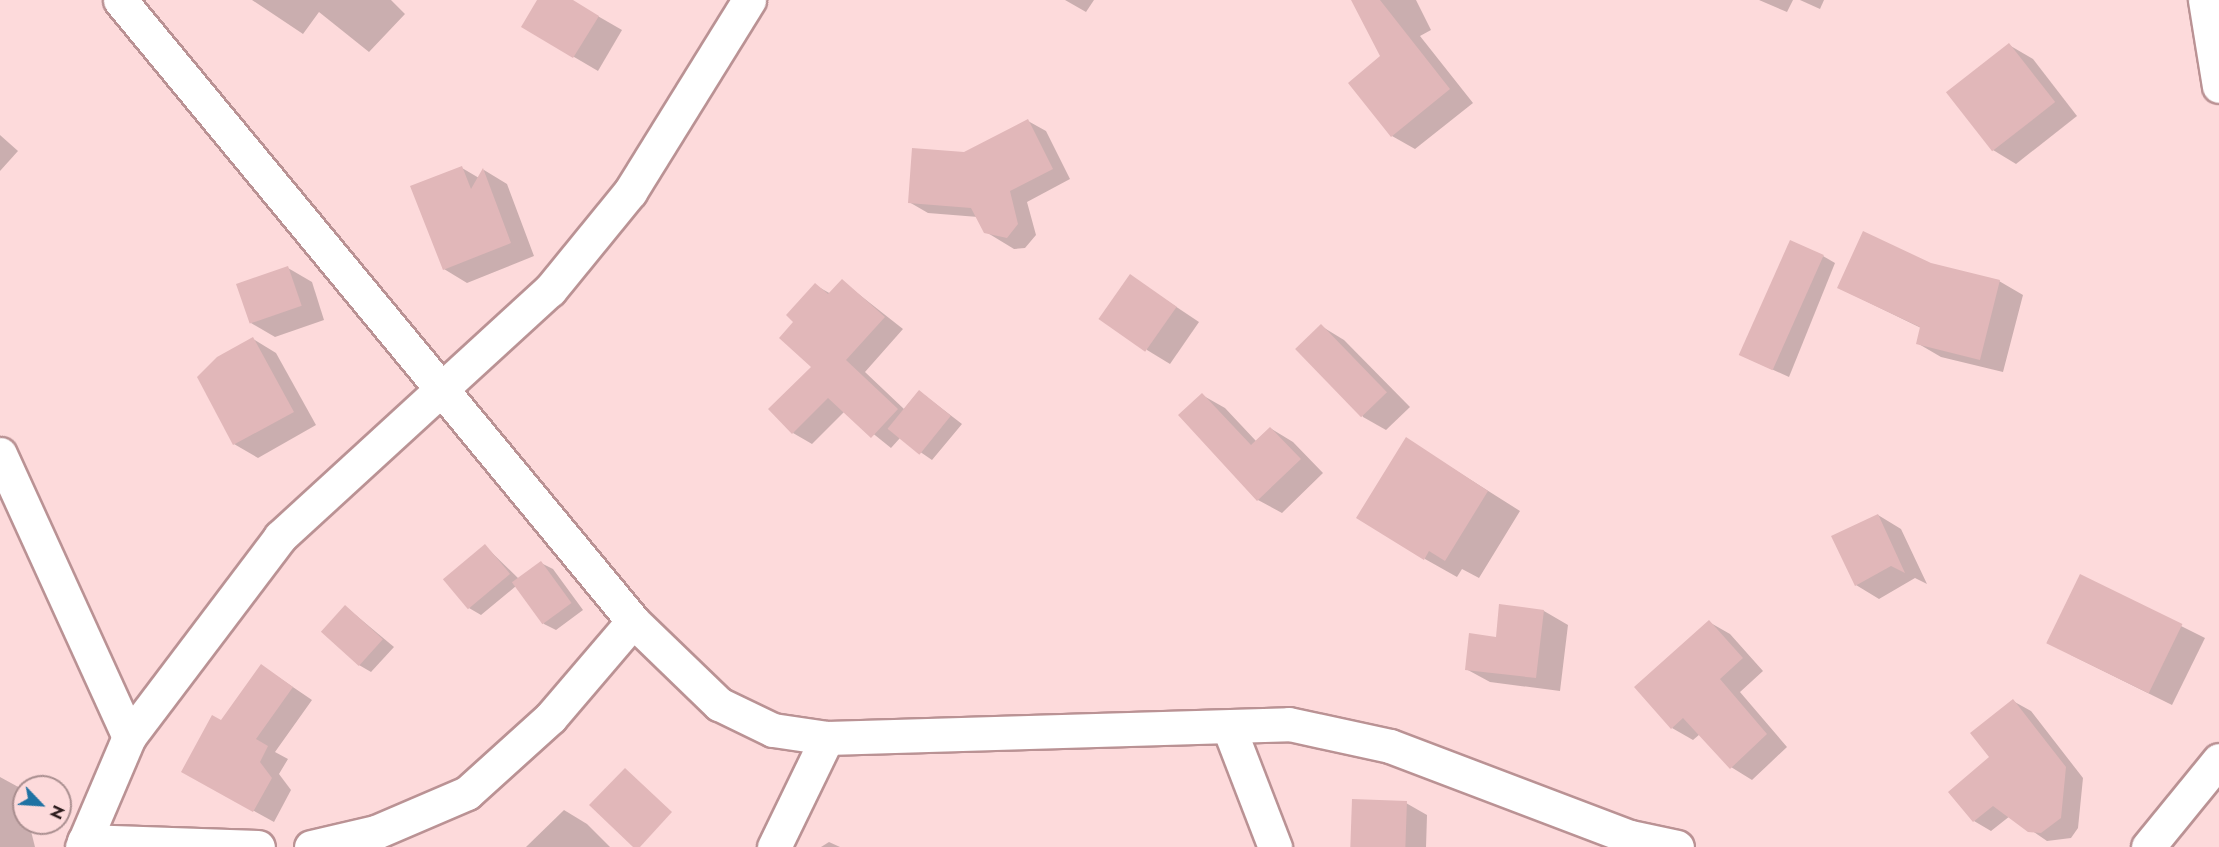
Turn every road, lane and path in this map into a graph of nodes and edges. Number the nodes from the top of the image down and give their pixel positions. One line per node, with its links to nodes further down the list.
1 (749, 0): 5 (street)
2 (2205, 0): 4 (street)
3 (125, 2): 5 (street)
4 (2219, 86)
5 (441, 387): 7 (street); 9 (street)
6 (0, 454): 9 (street)
7 (633, 621): 10 (street); 14 (street)
8 (1229, 728): 10 (street); 16 (street); 17 (street)
9 (129, 737): 12 (street)
10 (827, 738): 15 (street)
11 (2219, 760): 18 (street)
12 (83, 844): 13 (street)
13 (258, 847)
14 (311, 847)
15 (774, 847)
16 (1275, 847)
17 (1677, 847)
18 (2148, 847)

